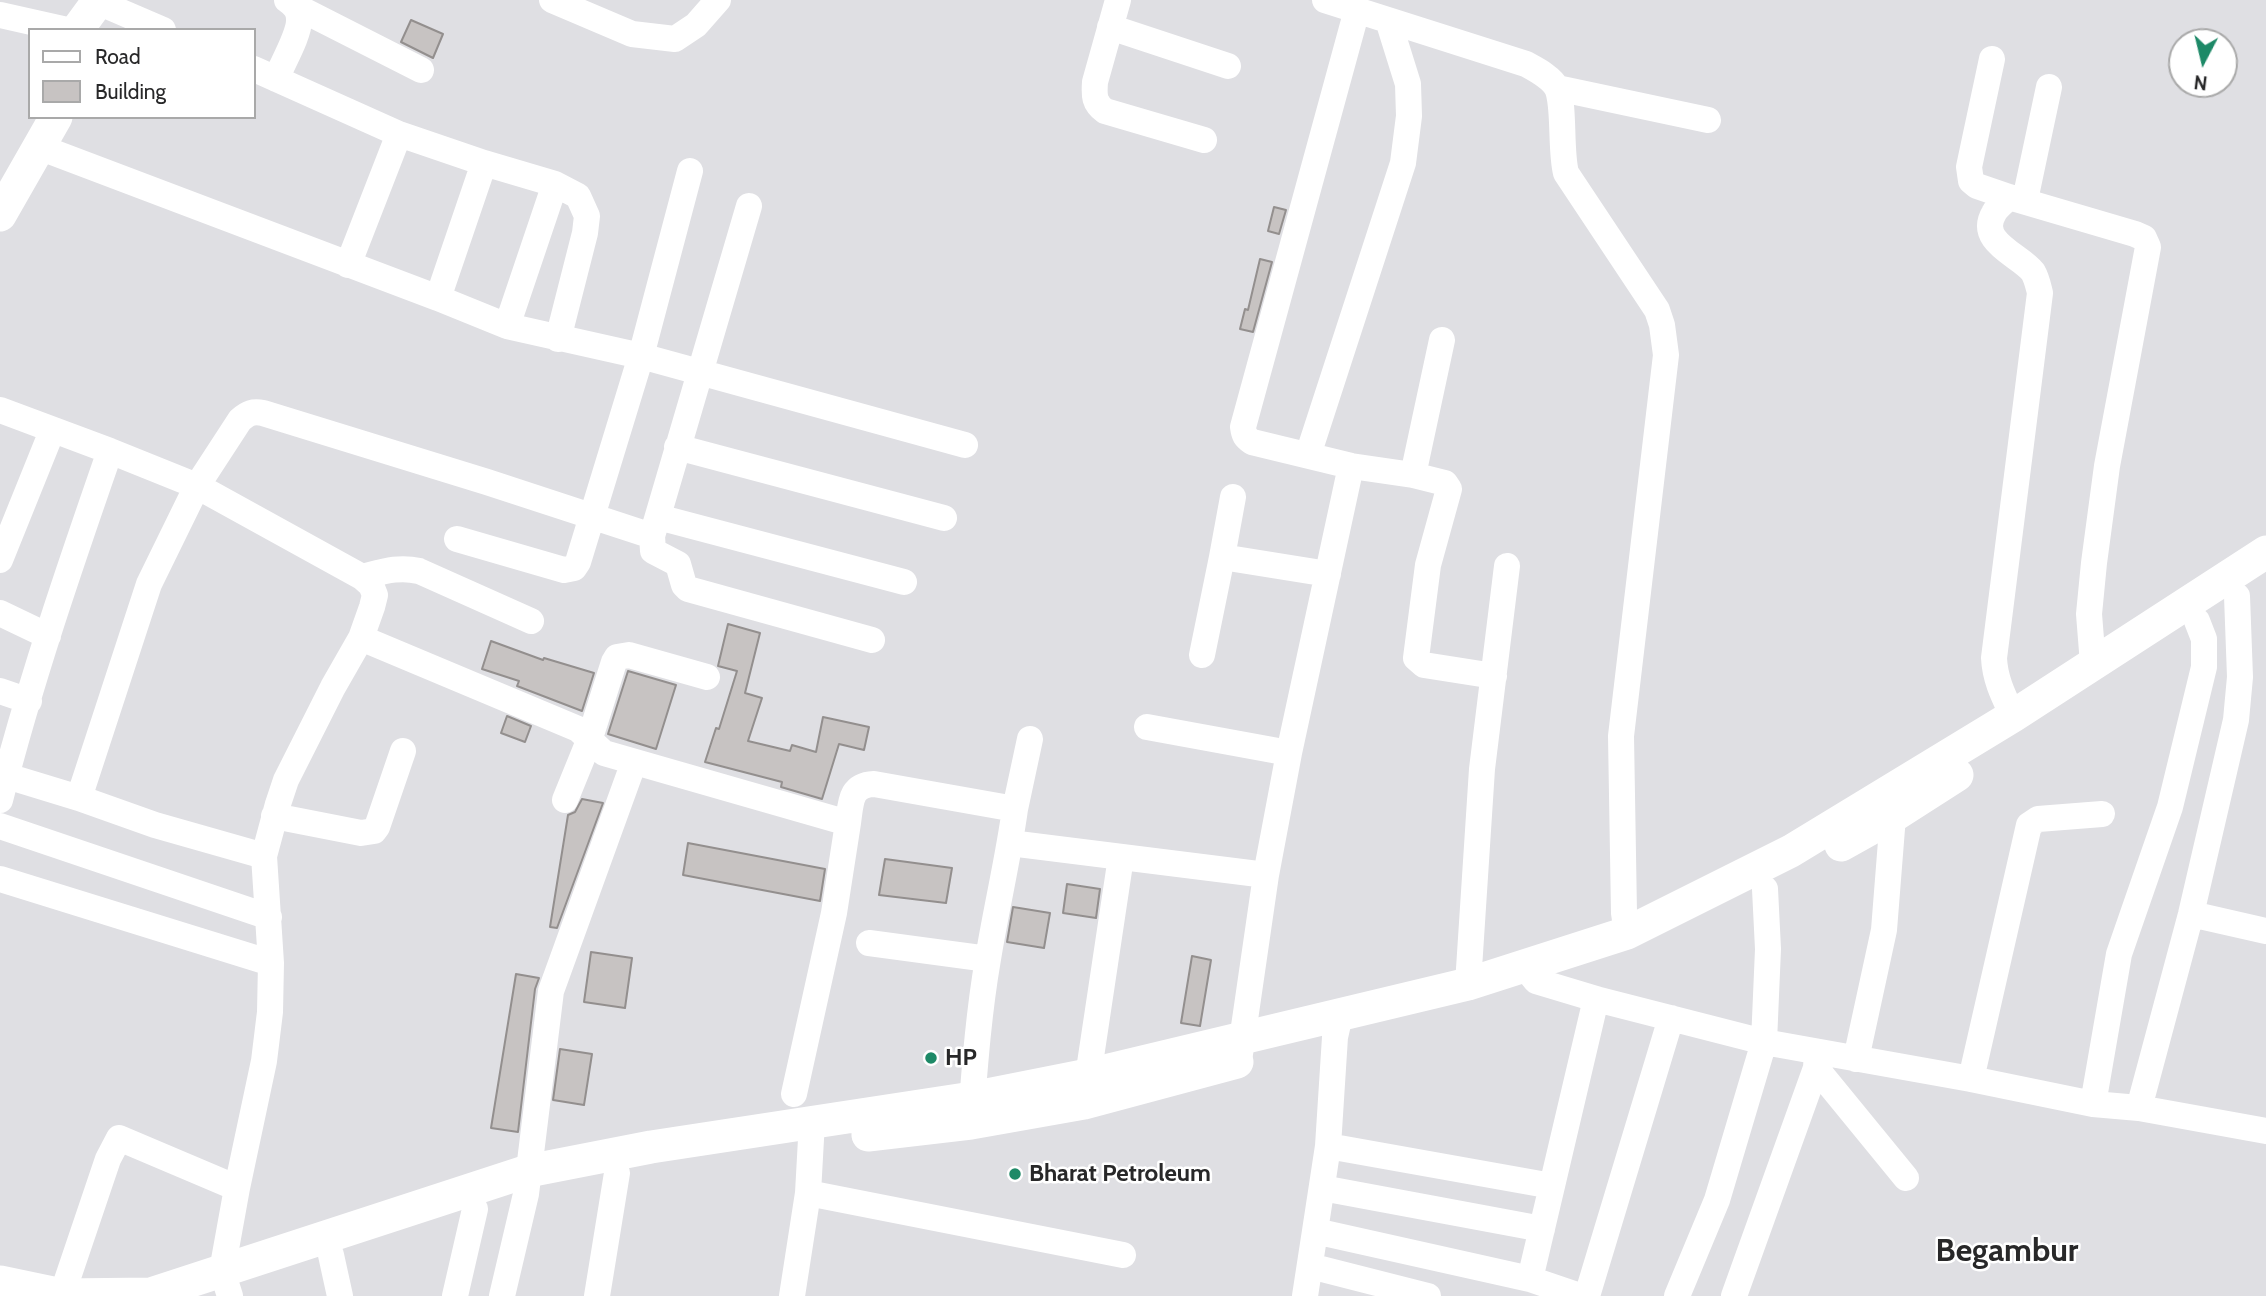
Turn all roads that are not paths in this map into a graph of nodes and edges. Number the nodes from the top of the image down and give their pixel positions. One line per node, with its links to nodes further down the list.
1 (552, 0): 2 (street)
2 (718, 0)
3 (1118, 0): 10 (street)
4 (1325, 0): 7 (street)
5 (291, 3): 16 (street); 17 (street)
6 (108, 8): 12 (main road); 13 (street)
7 (1357, 10): 9 (street); 44 (street)
8 (0, 15): 11 (street)
9 (1388, 20): 19 (street); 44 (street)
10 (1111, 27): 15 (street); 24 (street)
11 (58, 28)
12 (80, 28)
13 (158, 28)
14 (1992, 59): 29 (street)
15 (1228, 66)
16 (421, 70)
17 (265, 74): 23 (street)
18 (2049, 87): 29 (street)
19 (1557, 88): 21 (street); 99 (street)
20 (53, 119): 22 (main road)
21 (1708, 120)
22 (37, 132): 27 (main road); 31 (main road); 32 (street)
23 (399, 134): 25 (street); 32 (street)
24 (1204, 140)
25 (484, 163): 28 (street); 33 (street)
26 (690, 171): 37 (street)
27 (0, 178)
28 (555, 184): 34 (street); 35 (street)
29 (2017, 198): 69 (street); 74 (street)
30 (750, 206): 38 (street)
31 (0, 215)
32 (348, 265): 33 (street)
33 (438, 298): 34 (street)
34 (507, 326): 35 (street)
35 (558, 339): 37 (street)
36 (1442, 340): 46 (street)
37 (640, 356): 38 (street); 49 (street)
38 (701, 374): 41 (street); 42 (street)
39 (0, 410): 40 (street)
40 (52, 431): 43 (street); 55 (street)
41 (965, 445)
42 (677, 447): 50 (street); 51 (street)
43 (110, 451): 47 (street); 65 (street)
44 (1308, 455): 45 (street)
45 (1352, 466): 46 (street); 57 (street)
46 (1413, 475): 70 (street)
47 (197, 486): 49 (street); 58 (street); 82 (street)
48 (1233, 497): 54 (street)
49 (591, 516): 51 (street); 52 (street)
50 (944, 519)
51 (655, 526): 60 (street); 67 (street)
52 (457, 539)
53 (2266, 552): 69 (main road)
54 (1222, 557): 57 (street); 68 (street)
55 (0, 560)
56 (1507, 566): 70 (street)
57 (1328, 575): 79 (street)
58 (362, 577): 63 (street); 66 (street)
59 (2266, 579): 61 (main road)
60 (904, 582)
61 (2237, 596): 64 (main road); 96 (street)
62 (0, 613): 65 (street)
63 (531, 621)
64 (2197, 621): 87 (main road); 115 (street)
65 (48, 636): 73 (street)
66 (361, 638): 77 (street); 86 (street)
67 (872, 640)
68 (1202, 655)
69 (2092, 664): 74 (main road)
70 (1494, 676): 104 (street)
71 (707, 677): 77 (street)
72 (0, 691): 73 (street)
73 (29, 701): 81 (street)
74 (2013, 716): 99 (main road)
75 (1147, 727): 79 (street)
76 (1030, 739): 84 (street)
77 (589, 741): 80 (street); 83 (street)
78 (403, 751): 86 (street)
79 (1289, 753): 93 (street)
80 (634, 762): 88 (street); 123 (street)
81 (2, 783): 82 (street)
82 (79, 798): 91 (street)
83 (565, 800)
84 (1015, 809): 88 (street); 90 (street)
85 (2102, 814): 112 (street)
86 (274, 816): 91 (street)
87 (1894, 816): 95 (main road); 110 (street)
88 (848, 822): 114 (street)
89 (0, 826): 97 (street)
90 (1010, 843): 92 (street); 101 (street)
91 (264, 856): 97 (street)
92 (1121, 857): 93 (street); 113 (street)
93 (1266, 875): 109 (street)
94 (0, 879): 102 (street)
95 (1765, 889): 103 (main road); 108 (street)
96 (2191, 914): 98 (street); 116 (street)
97 (269, 917): 102 (street)
98 (2266, 931)
99 (1627, 933): 103 (main road)
100 (869, 943): 101 (street)
101 (988, 959): 117 (street)
102 (271, 963): 125 (street)
103 (1530, 973): 104 (main road); 105 (street); 107 (main road)
104 (1468, 984): 107 (main road)
105 (1596, 999): 106 (street); 124 (street)
106 (1671, 1018): 108 (street); 146 (street)
107 (1337, 1026): 109 (main road); 120 (street)
108 (1764, 1042): 111 (street); 147 (street)
109 (1240, 1050): 113 (main road)
110 (1856, 1059): 111 (street); 112 (street)
111 (1816, 1060): 122 (street); 148 (street)
112 (1971, 1079): 115 (street)
113 (1086, 1089): 117 (main road)
114 (794, 1094)
115 (2093, 1104): 116 (street)
116 (2139, 1108): 118 (street)
117 (972, 1110): 119 (main road)
118 (2266, 1130)
119 (811, 1132): 121 (main road); 123 (main road); 127 (street)
120 (1328, 1146): 124 (street); 126 (street)
121 (617, 1174): 123 (main road); 141 (street)
122 (1906, 1178)
123 (527, 1182): 128 (main road); 136 (main road); 140 (street)
124 (1552, 1186): 129 (street)
125 (237, 1188): 136 (street); 137 (street)
126 (1322, 1188): 129 (street); 130 (street)
127 (807, 1193): 132 (street); 142 (street)
128 (475, 1209): 131 (main road); 139 (street)
129 (1542, 1229): 134 (street)
130 (1315, 1231): 133 (street); 134 (street)
131 (331, 1255): 136 (main road); 138 (street)
132 (1123, 1255)
133 (1310, 1266): 143 (street); 144 (street)
134 (1530, 1279): 145 (street)
135 (0, 1282): 137 (main road)
136 (225, 1289): 137 (main road)
137 (62, 1295)
138 (340, 1296)
139 (455, 1296)
140 (502, 1296)
141 (597, 1296)
142 (792, 1296)
143 (1305, 1296)
144 (1427, 1296)
145 (1580, 1296)
146 (1587, 1296)
147 (1677, 1296)
148 (1734, 1296)

